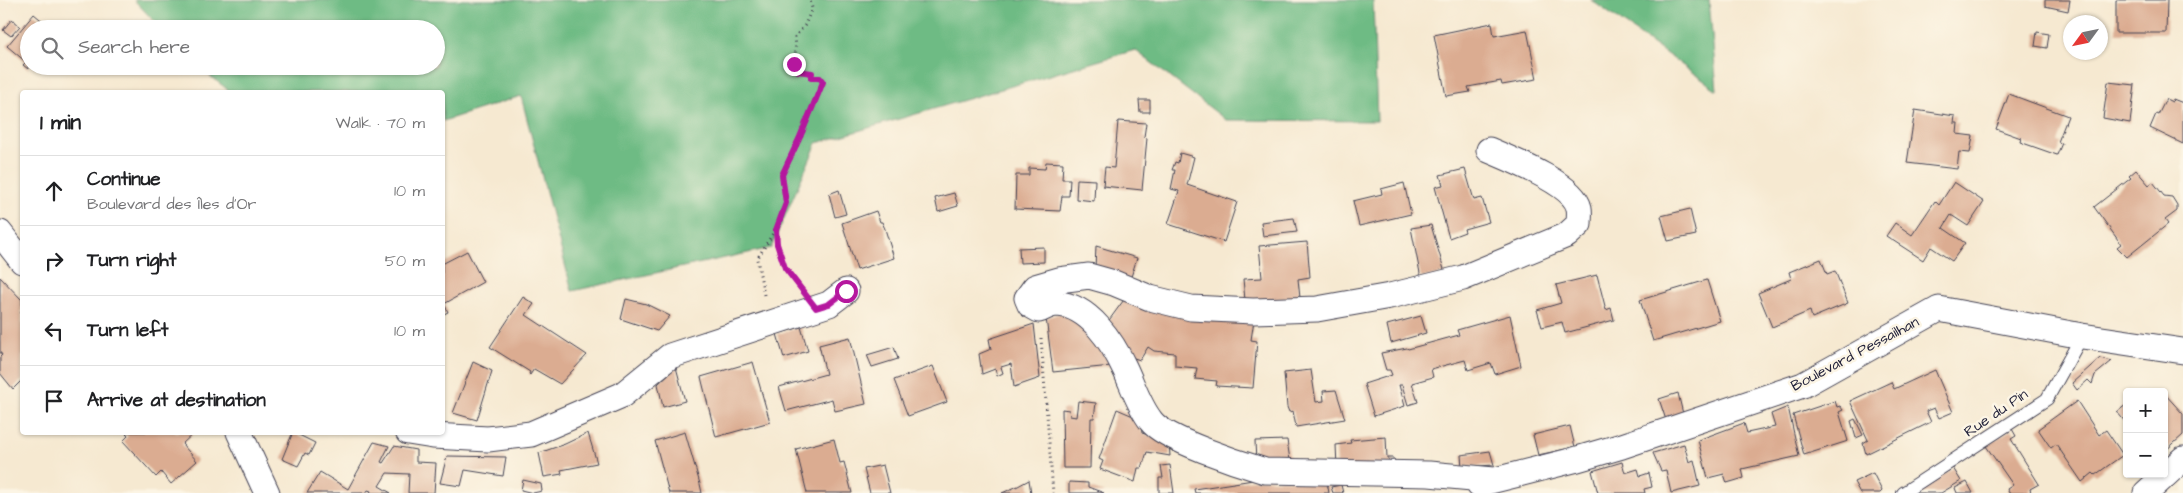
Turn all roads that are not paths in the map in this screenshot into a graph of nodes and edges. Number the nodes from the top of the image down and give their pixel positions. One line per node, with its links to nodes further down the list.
1 (1489, 150): 10 (street)
2 (0, 233): 3 (street)
3 (20, 258)
4 (846, 291): 8 (street)
5 (2082, 336): 6 (street, Boulevard Pessailhan); 10 (street, Boulevard Pessailhan); 13 (lane, Rue du Pin)
6 (2183, 351)
7 (240, 435): 11 (street)
8 (427, 435)
9 (2183, 459): 14 (street)
10 (1494, 480): 12 (street, Boulevard Pessailhan)
11 (267, 493)
12 (1446, 493)
13 (1903, 493)
14 (2146, 493)

